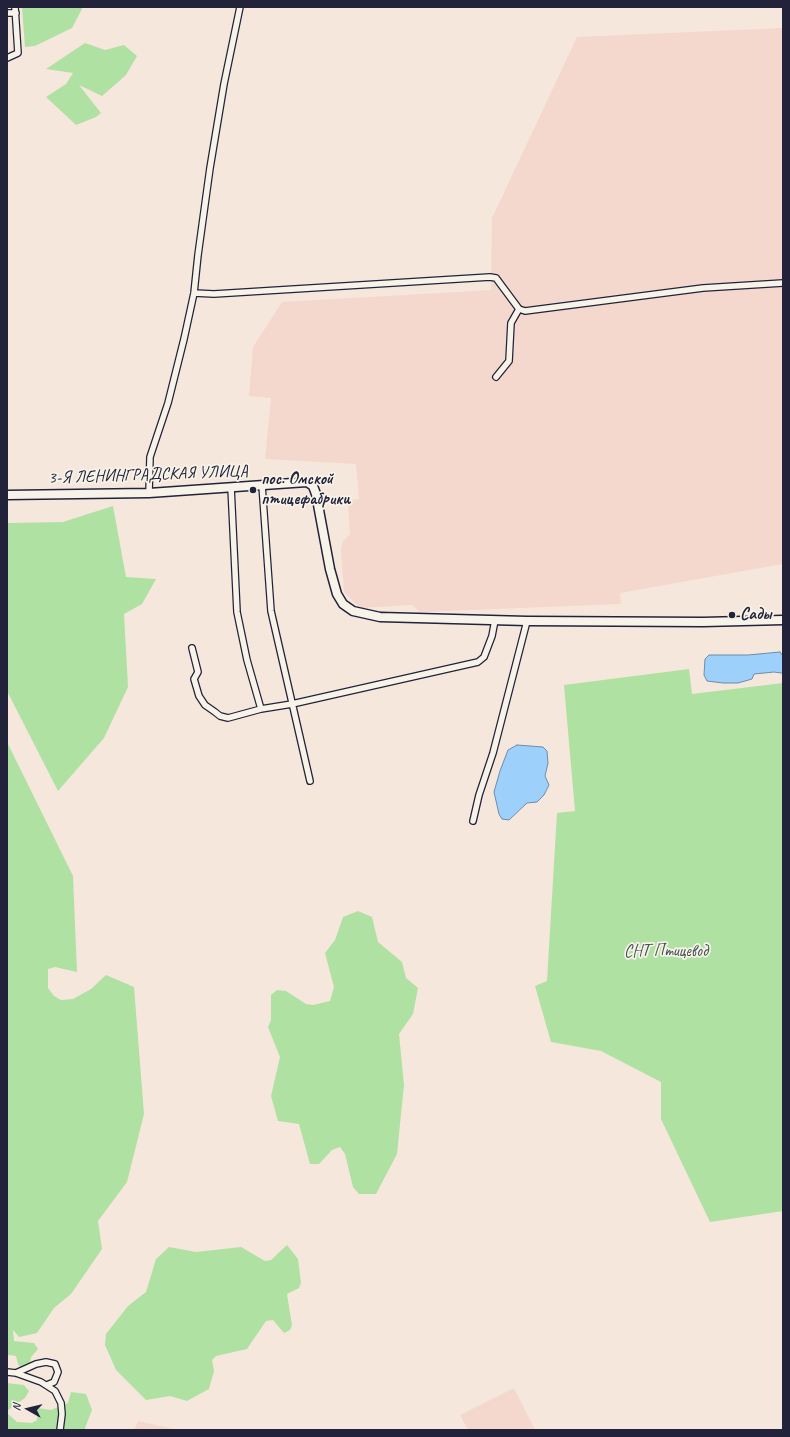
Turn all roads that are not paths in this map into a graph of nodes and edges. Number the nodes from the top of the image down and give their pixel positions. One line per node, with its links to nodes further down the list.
1 (240, 7): 6 (street)
2 (15, 10): 3 (street); 4 (street)
3 (7, 14)
4 (7, 58)
5 (783, 283): 7 (street)
6 (194, 293): 7 (street); 11 (street)
7 (519, 309): 8 (street)
8 (496, 377)
9 (262, 485): 10 (street, 3-Я ЛЕНИНГРАДСКАЯ УЛИЦА); 13 (street, 3-Я ЛЕНИНГРАДСКАЯ УЛИЦА); 17 (street)
10 (231, 487): 11 (street, 3-Я ЛЕНИНГРАДСКАЯ УЛИЦА); 18 (street)
11 (149, 492): 12 (street, 3-Я ЛЕНИНГРАДСКАЯ УЛИЦА)
12 (7, 495)
13 (495, 620): 14 (street); 17 (street)
14 (527, 620): 15 (street); 20 (street)
15 (783, 620)
16 (192, 648): 18 (street)
17 (292, 704): 18 (street); 19 (street)
18 (261, 709)
19 (310, 781)
20 (473, 821)
21 (7, 1372): 22 (street)
22 (16, 1373): 23 (street); 23 (street)
23 (47, 1385): 24 (street)
24 (60, 1430)

